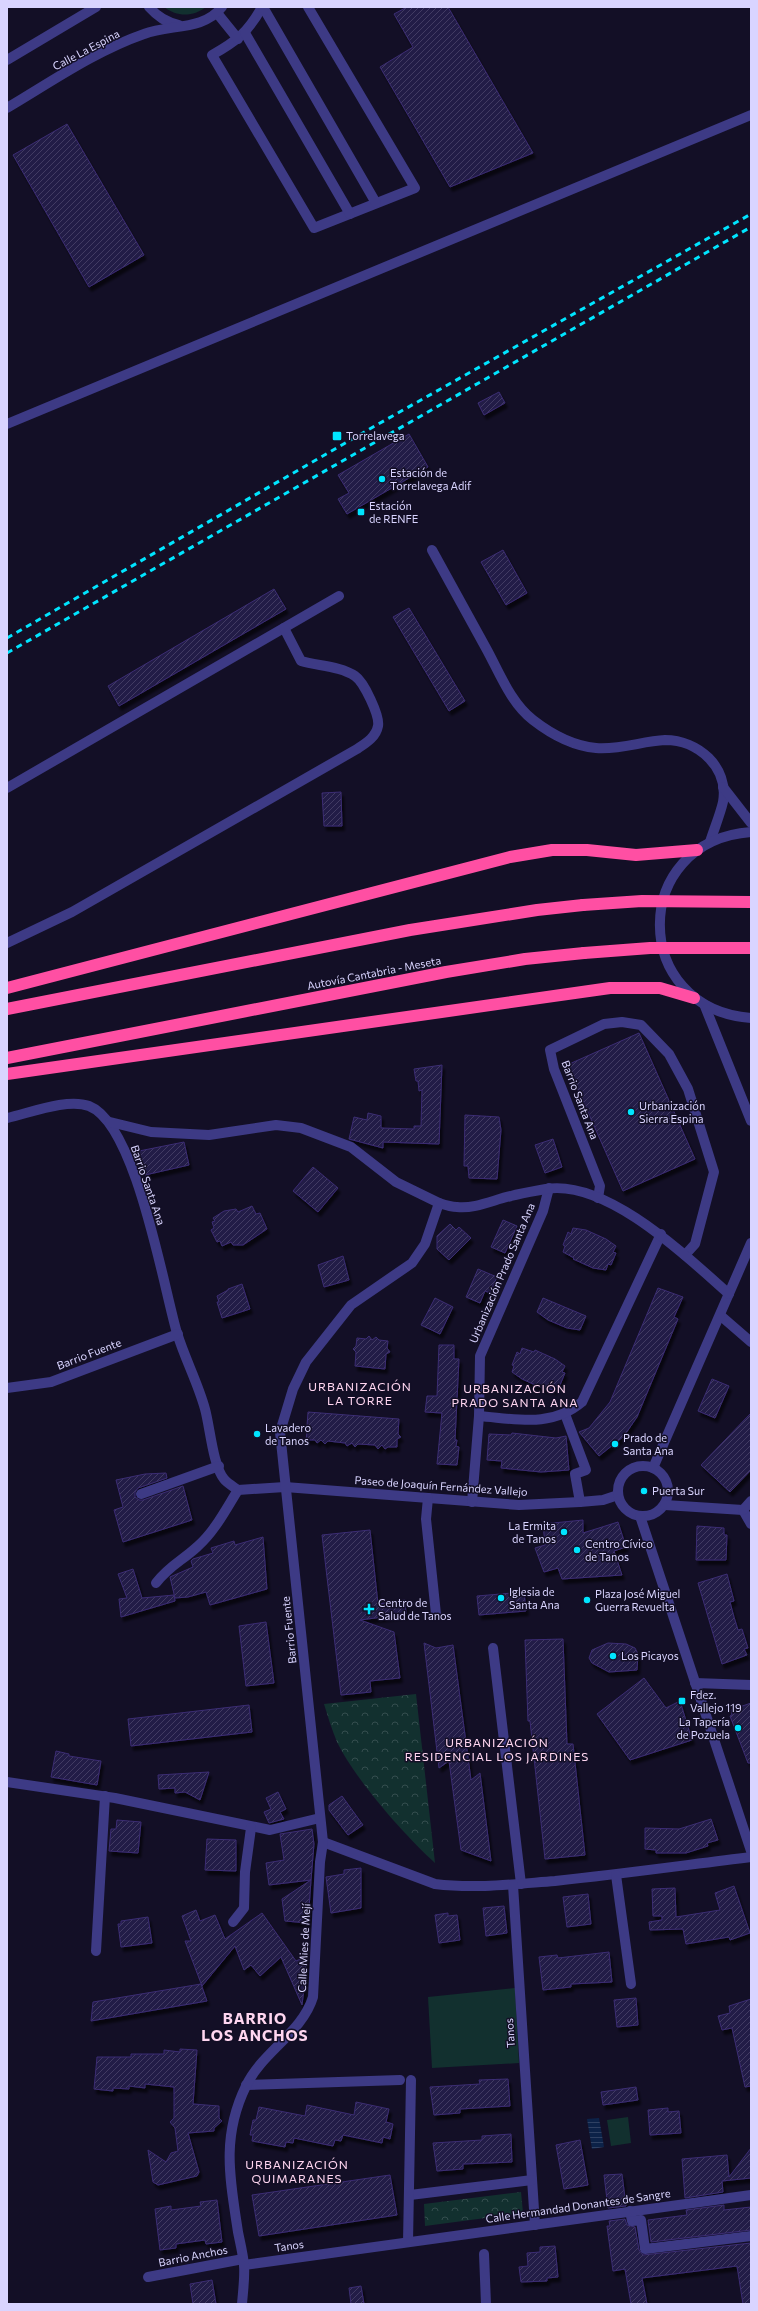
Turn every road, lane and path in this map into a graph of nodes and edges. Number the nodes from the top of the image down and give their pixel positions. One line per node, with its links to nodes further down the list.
1 (96, 7): 8 (street)
2 (149, 7): 6 (street, Calle La Espina)
3 (262, 7): 7 (street); 11 (street)
4 (308, 7): 11 (street)
5 (220, 10): 6 (street, Calle La Espina); 7 (street)
6 (181, 25): 9 (street, Calle La Espina)
7 (242, 36): 12 (street); 12 (street)
8 (7, 60)
9 (7, 108)
10 (751, 115): 13 (street)
11 (376, 203): 12 (street)
12 (350, 214)
13 (7, 424)
14 (432, 550): 17 (street)
15 (339, 596): 16 (street)
16 (284, 628): 18 (street); 24 (street)
17 (723, 787): 19 (street); 21 (street)
18 (7, 788)
19 (751, 824)
20 (751, 832): 21 (street)
21 (710, 842): 22 (street)
22 (697, 850): 26 (highway); 27 (street)
23 (751, 902): 28 (highway, bridge)
24 (7, 943)
25 (751, 948): 30 (highway, Autovía Cantabria - Meseta, bridge)
26 (7, 988)
27 (699, 1001): 29 (street); 31 (highway); 33 (street)
28 (7, 1009)
29 (751, 1018)
30 (7, 1058)
31 (7, 1074)
32 (7, 1118): 34 (street)
33 (751, 1121)
34 (110, 1122): 37 (street, Barrio Santa Ana); 43 (street, Barrio Santa Ana)
35 (549, 1188): 36 (street, Barrio Santa Ana); 37 (street, Barrio Santa Ana); 47 (street, Urbanización Prado Santa Ana)
36 (598, 1198): 38 (street, Barrio Santa Ana); 40 (street, Barrio Santa Ana)
37 (440, 1203): 50 (street, Barrio Fuente)
38 (661, 1234): 40 (street, Barrio Santa Ana); 46 (street)
39 (751, 1244): 41 (street)
40 (685, 1255): 41 (street, Barrio Santa Ana)
41 (729, 1294): 42 (street)
42 (721, 1316): 44 (street); 49 (street)
43 (178, 1334): 45 (street, Barrio Fuente); 48 (street, Barrio Santa Ana)
44 (751, 1342)
45 (7, 1388)
46 (565, 1414): 47 (street); 56 (street)
47 (479, 1416): 55 (street, Urbanización Prado Santa Ana)
48 (218, 1466): 51 (street); 52 (street)
49 (653, 1468): 53 (street); 58 (street)
50 (285, 1487): 51 (street); 54 (street, Paseo de Joaquín Fernández Vallejo); 69 (street, Barrio Fuente)
51 (238, 1490): 62 (street)
52 (141, 1494)
53 (618, 1496): 56 (street, Paseo de Joaquín Fernández Vallejo); 60 (street)
54 (428, 1498): 55 (street, Paseo de Joaquín Fernández Vallejo); 63 (street)
55 (472, 1502): 56 (street, Paseo de Joaquín Fernández Vallejo)
56 (580, 1502)
57 (751, 1502): 59 (street)
58 (665, 1505): 59 (street); 60 (street)
59 (743, 1510): 61 (street)
60 (640, 1516): 65 (street)
61 (751, 1524)
62 (156, 1583)
63 (436, 1614)
64 (493, 1648): 75 (street, Tanos)
65 (695, 1683): 66 (street); 72 (street)
66 (751, 1685)
67 (7, 1782): 68 (street)
68 (105, 1796): 70 (street); 77 (street)
69 (320, 1818): 70 (street); 71 (street)
70 (251, 1828): 76 (street)
71 (323, 1842): 75 (street); 81 (street, Calle Mies de Mejí)
72 (751, 1851)
73 (751, 1857): 74 (street)
74 (616, 1875): 75 (street); 78 (street)
75 (517, 1884): 82 (street, Tanos)
76 (234, 1922)
77 (96, 1951)
78 (631, 1984)
79 (400, 2080): 81 (street)
80 (411, 2080): 83 (street)
81 (246, 2086): 90 (street, Calle Mies de Mejí)
82 (532, 2180): 83 (street); 86 (street, Tanos)
83 (410, 2195): 88 (street)
84 (751, 2195): 85 (street, Calle Hermandad Donantes de Sangre)
85 (630, 2211): 86 (street, Calle Hermandad Donantes de Sangre); 87 (street)
86 (535, 2225): 88 (street, Calle Hermandad Donantes de Sangre)
87 (751, 2236)
88 (408, 2242): 90 (street, Tanos)
89 (484, 2254): 93 (street)
90 (244, 2262): 91 (street, Barrio Anchos); 92 (street, Calle Mies de Mejí)
91 (148, 2277)
92 (242, 2304)
93 (486, 2304)

